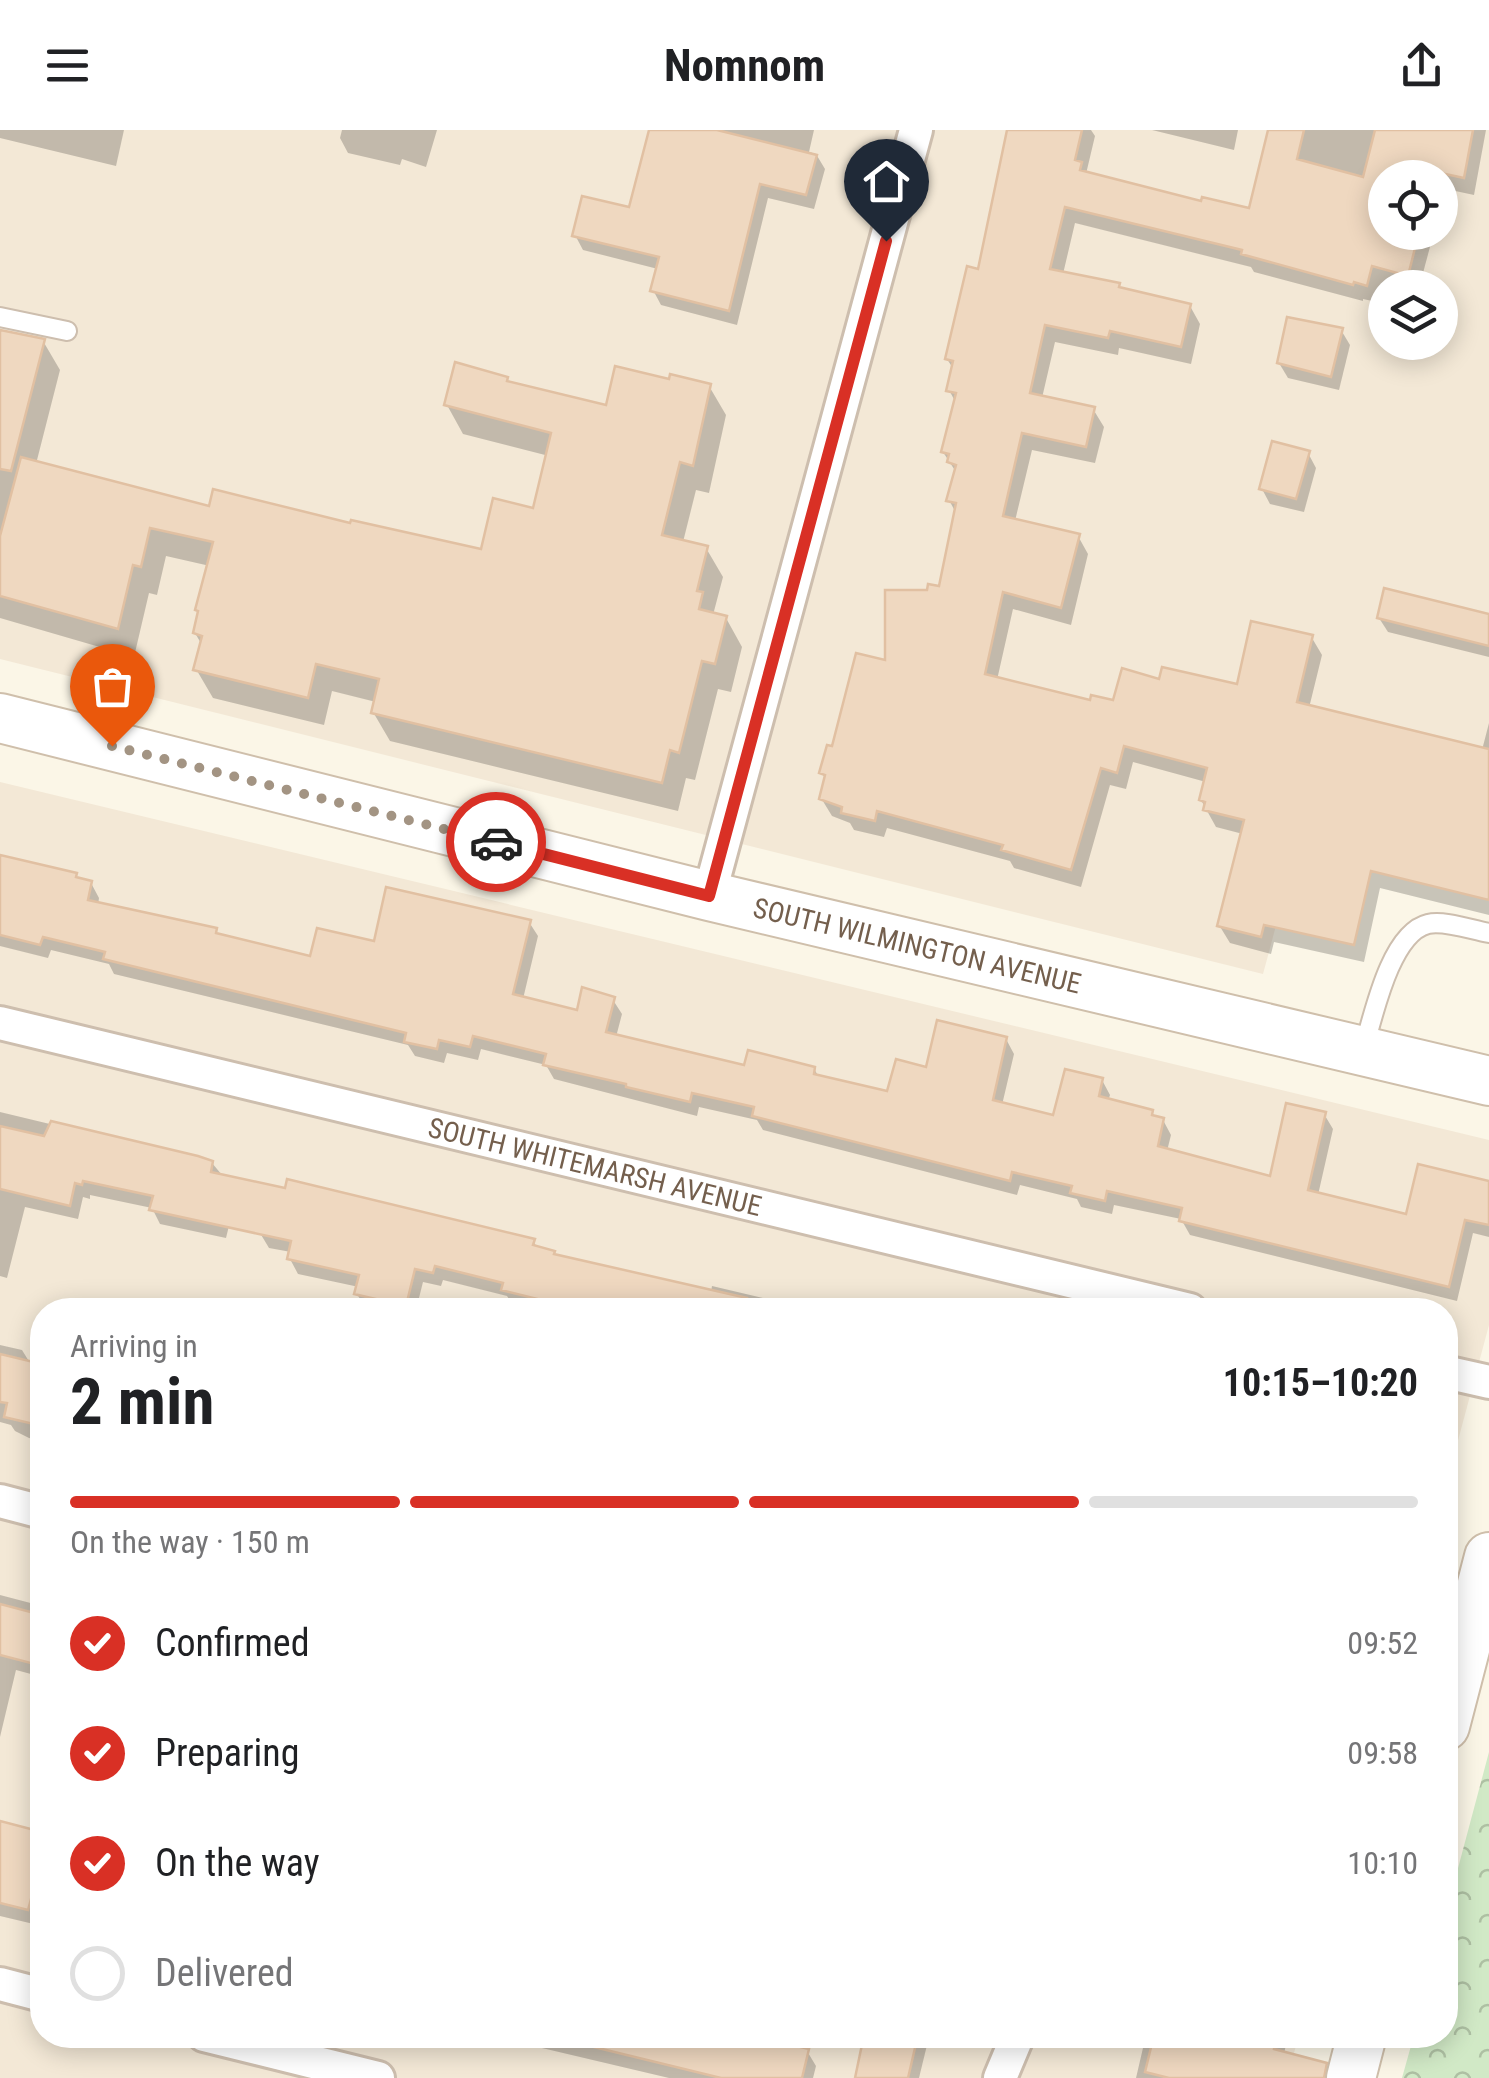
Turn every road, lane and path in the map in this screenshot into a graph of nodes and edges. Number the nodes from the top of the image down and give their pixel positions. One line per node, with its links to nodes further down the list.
1 (916, 130): 5 (street)
2 (0, 317): 3 (lane)
3 (68, 331)
4 (0, 718): 5 (main road, SOUTH WILMINGTON AVENUE)
5 (709, 896): 8 (main road, SOUTH WILMINGTON AVENUE)
6 (1489, 933): 8 (lane)
7 (0, 1022): 10 (street, SOUTH WHITEMARSH AVENUE)
8 (1362, 1052): 9 (main road, SOUTH WILMINGTON AVENUE)
9 (1489, 1080)
10 (1140, 1298)
11 (1458, 1375): 12 (street)
12 (1489, 1382)
13 (0, 1502): 14 (street)
14 (30, 1509)
15 (1489, 1557): 16 (main road)
16 (1458, 1665)
17 (0, 1984): 18 (street)
18 (30, 1992)
19 (257, 2048): 22 (street)
20 (1013, 2048): 23 (street)
21 (1359, 2048): 24 (main road)
22 (378, 2078)
23 (1000, 2078)
24 (1351, 2078)

